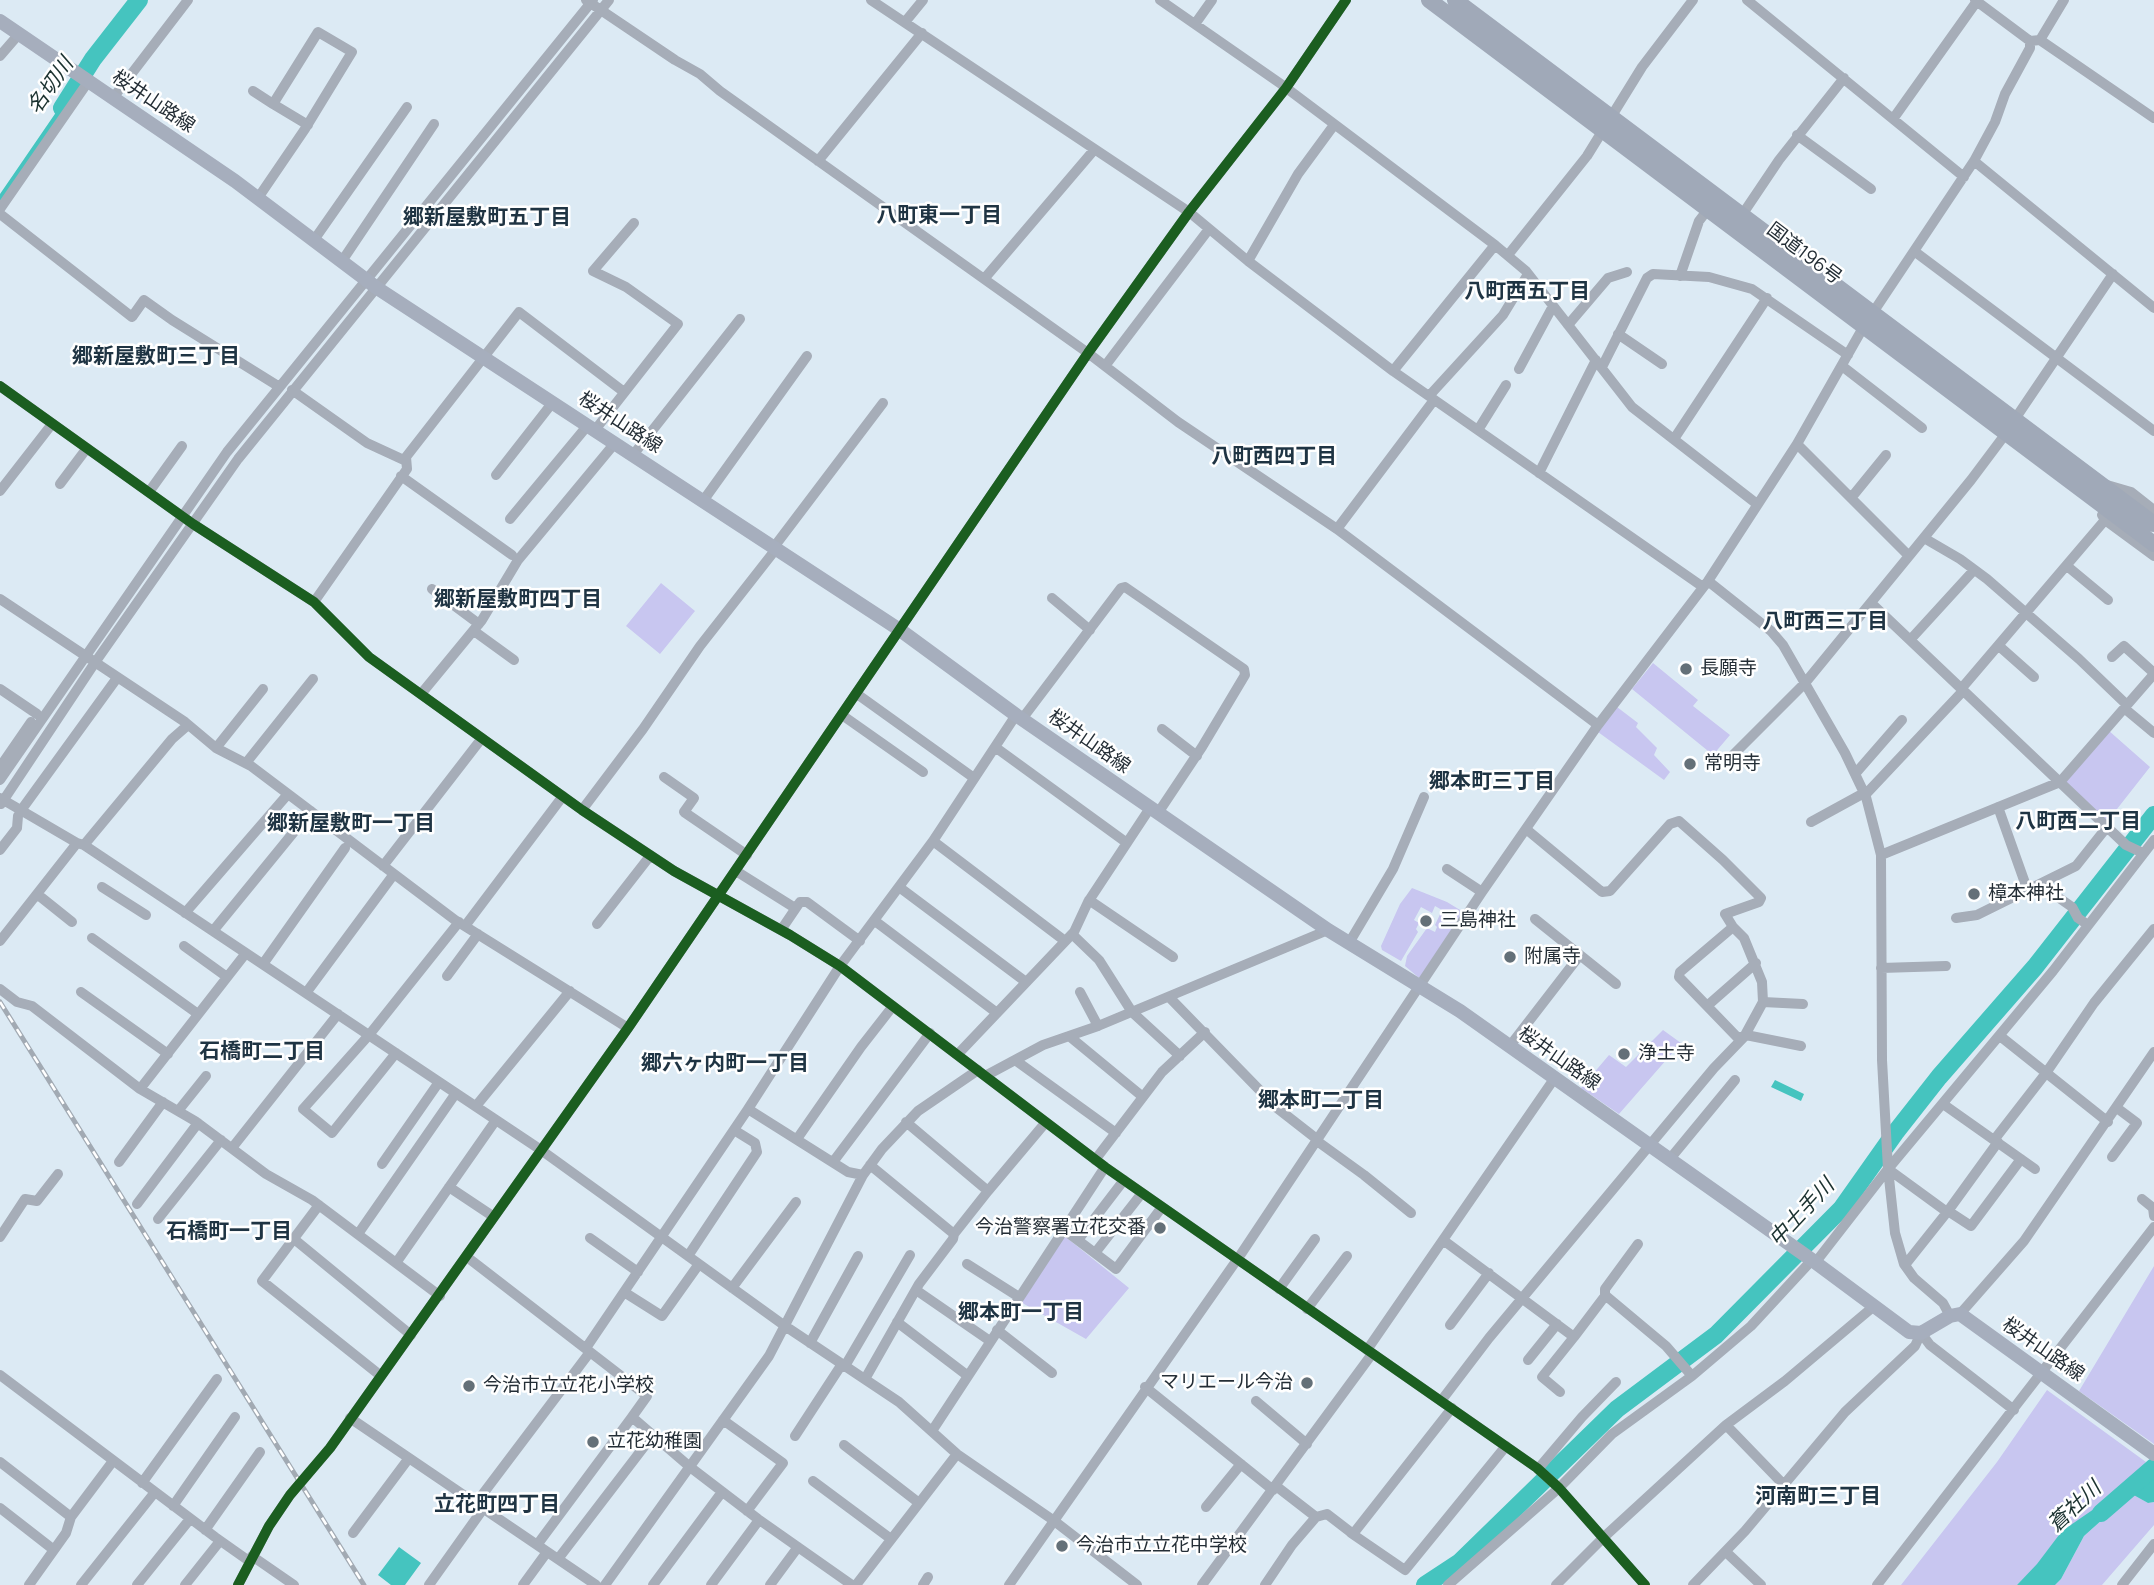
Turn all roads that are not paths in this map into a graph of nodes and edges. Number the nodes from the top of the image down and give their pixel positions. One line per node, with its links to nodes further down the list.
1 (188, 0): 26 (street)
2 (609, 0): 14 (street)
3 (871, 0): 16 (street)
4 (923, 0): 16 (street)
5 (1160, 0): 17 (street)
6 (1212, 0): 17 (street)
7 (1346, 0): 24 (street)
8 (1429, 0): 32 (highway, 国道196号)
9 (1455, 0): 32 (highway, 国道196号)
10 (1693, 0): 32 (street)
11 (1747, 0): 22 (street)
12 (2064, 0): 20 (street)
13 (1976, 1): 20 (street); 30 (street)
14 (593, 3): 37 (street); 60 (street)
15 (0, 22): 19 (main road, 桜井山路線)
16 (905, 22): 18 (street)
17 (1195, 24): 24 (street)
18 (922, 33): 36 (street); 37 (street)
19 (19, 34): 21 (street); 23 (main road, 桜井山路線)
20 (2035, 40): 29 (street); 38 (street)
21 (0, 56)
22 (1844, 78): 30 (street); 35 (street)
23 (88, 82): 26 (main road, 桜井山路線); 43 (street)
24 (1286, 88): 34 (street); 44 (street)
25 (253, 91): 27 (street)
26 (113, 98): 41 (main road, 桜井山路線)
27 (273, 104): 33 (street); 33 (street)
28 (407, 107): 49 (street)
29 (2154, 118)
30 (1894, 119): 39 (street)
31 (434, 124): 53 (street)
32 (1608, 124): 42 (highway, 国道196号); 46 (highway, 国道196号); 52 (street)
33 (307, 125): 41 (street)
34 (1334, 125): 50 (street); 54 (street)
35 (1797, 135): 40 (street); 46 (street)
36 (1094, 150): 44 (street); 59 (street)
37 (818, 161): 59 (street)
38 (1974, 162): 39 (street); 57 (street)
39 (1964, 177): 51 (street)
40 (1871, 189)
41 (258, 198): 49 (main road, 桜井山路線)
42 (1709, 208): 58 (street); 65 (highway, 国道196号)
43 (0, 209)
44 (1189, 212): 48 (street); 68 (street)
45 (0, 214): 81 (street)
46 (1742, 215): 65 (highway, 国道196号)
47 (634, 223): 83 (street)
48 (1209, 229): 54 (street); 75 (street)
49 (314, 240): 53 (main road, 桜井山路線)
50 (1495, 245): 52 (street); 78 (street)
51 (1914, 251): 65 (street); 72 (street)
52 (1508, 256): 56 (street)
53 (342, 261): 60 (main road, 桜井山路線)
54 (1248, 261): 78 (street)
55 (1627, 272): 66 (street)
56 (1528, 274): 62 (street); 84 (street)
57 (2113, 274): 63 (street); 72 (street)
58 (1680, 276): 61 (street); 67 (street)
59 (984, 279): 68 (street)
60 (371, 284): 70 (main road, 桜井山路線); 81 (street); 82 (street)
61 (1767, 298): 69 (street); 93 (street)
62 (1553, 306): 66 (street); 77 (street)
63 (2154, 308)
64 (740, 319): 98 (street)
65 (1869, 320): 69 (street); 88 (highway, 国道196号)
66 (1568, 324): 73 (street)
67 (1618, 334): 73 (street); 74 (street)
68 (1088, 353): 75 (street); 136 (street)
69 (1848, 355): 76 (street)
70 (484, 356): 83 (street); 85 (main road, 桜井山路線); 100 (street)
71 (807, 356): 109 (street)
72 (2056, 358): 88 (street); 92 (street)
73 (1599, 364): 93 (street); 101 (street)
74 (1662, 364)
75 (1105, 366): 117 (street)
76 (1842, 366): 90 (street); 95 (street)
77 (1519, 369)
78 (1394, 371): 84 (street)
79 (1506, 385): 91 (street)
80 (0, 386): 87 (street)
81 (278, 386): 112 (street)
82 (292, 390): 100 (street); 115 (street)
83 (624, 392): 89 (street)
84 (1432, 398): 91 (street); 117 (street)
85 (553, 402): 89 (main road, 桜井山路線); 102 (street)
86 (883, 403): 120 (street)
87 (52, 424): 97 (street); 106 (street)
88 (2011, 425): 105 (highway, 国道196号); 118 (street)
89 (592, 428): 94 (main road, 桜井山路線); 113 (street)
90 (1922, 428)
91 (1478, 430): 101 (street)
92 (2154, 431)
93 (1674, 439): 110 (street)
94 (615, 443): 98 (main road, 桜井山路線); 134 (street)
95 (1797, 444): 108 (street); 110 (street)
96 (182, 446): 107 (street)
97 (87, 448): 104 (street); 107 (street)
98 (633, 455): 109 (main road, 桜井山路線)
99 (1886, 455): 108 (street)
100 (406, 461): 103 (street)
101 (1539, 473): 126 (street)
102 (496, 475)
103 (401, 476): 121 (street); 131 (street)
104 (60, 484)
105 (2094, 489): 111 (street); 114 (street); 116 (highway, 国道196号); 119 (highway, 国道196号)
106 (0, 491)
107 (149, 492): 112 (street)
108 (1851, 498): 122 (street)
109 (703, 501): 120 (main road, 桜井山路線)
110 (1757, 504): 126 (street)
111 (2154, 510)
112 (183, 516): 115 (street); 140 (street)
113 (510, 520)
114 (2105, 520): 123 (street); 124 (street)
115 (193, 524): 131 (street); 140 (street)
116 (2154, 524)
117 (1337, 529): 158 (street)
118 (1924, 537): 122 (street); 125 (street)
119 (2154, 544)
120 (775, 548): 136 (main road, 桜井山路線); 182 (street)
121 (512, 555)
122 (1909, 556): 132 (street)
123 (2154, 556)
124 (2067, 566): 130 (street); 133 (street)
125 (1974, 570): 133 (street); 137 (street)
126 (1706, 584): 146 (street); 158 (street)
127 (432, 589): 134 (street)
128 (1052, 598): 135 (street)
129 (0, 599): 140 (street)
130 (2108, 600)
131 (314, 602): 150 (street)
132 (1871, 603): 137 (street); 146 (street)
133 (2027, 615): 138 (street); 152 (street)
134 (477, 627): 141 (street); 150 (street)
135 (1090, 630): 155 (street); 164 (street)
136 (900, 631): 151 (street); 155 (main road, 桜井山路線)
137 (1910, 640): 149 (street)
138 (1999, 646): 143 (street); 149 (street)
139 (2112, 657): 142 (street)
140 (86, 658): 144 (street); 153 (street); 172 (street); 179 (street)
141 (514, 660)
142 (2154, 673): 152 (street)
143 (2034, 677)
144 (117, 678): 157 (street); 181 (street)
145 (313, 679): 166 (street)
146 (1805, 683): 165 (street); 169 (street)
147 (263, 688): 163 (street)
148 (0, 689): 153 (street)
149 (1962, 690): 173 (street); 175 (street)
150 (421, 694): 161 (street)
151 (857, 694): 154 (street); 171 (street)
152 (2126, 706): 160 (street); 173 (street)
153 (37, 714): 167 (street)
154 (842, 715): 168 (street); 194 (street)
155 (1019, 717): 162 (street); 184 (main road, 桜井山路線)
156 (1902, 720): 169 (street)
157 (188, 725): 163 (street); 190 (street)
158 (1598, 725): 187 (street)
159 (1162, 729): 164 (street)
160 (2154, 733)
161 (482, 738): 176 (street); 197 (street)
162 (995, 747): 171 (street); 189 (street)
163 (216, 748): 166 (street)
164 (1197, 756): 184 (street)
165 (1732, 756)
166 (246, 763): 174 (street)
167 (0, 766)
168 (923, 772)
169 (1854, 774): 175 (street)
170 (664, 777): 194 (street)
171 (974, 778): 188 (street)
172 (0, 780)
173 (2060, 782): 180 (street); 186 (street)
174 (288, 794): 183 (street); 211 (street)
175 (1865, 794): 185 (street); 195 (street)
176 (563, 796): 182 (street); 216 (street)
177 (0, 797): 181 (street)
178 (1424, 797): 229 (street)
179 (0, 805)
180 (1997, 807): 195 (street); 202 (street)
181 (22, 809): 190 (street); 193 (street)
182 (582, 810): 196 (street)
183 (311, 811): 197 (street); 223 (street)
184 (1154, 811): 189 (street); 222 (main road, 桜井山路線)
185 (1811, 822)
186 (2107, 827): 192 (street); 212 (street)
187 (1526, 829): 205 (street); 219 (street)
188 (933, 841): 203 (street); 225 (street)
189 (1127, 843): 209 (street)
190 (80, 844): 199 (street); 207 (street)
191 (345, 848): 235 (street)
192 (2150, 848): 218 (street)
193 (0, 850)
194 (747, 855): 200 (street)
195 (1881, 855): 238 (street)
196 (650, 856): 208 (street); 217 (street)
197 (383, 866): 201 (street)
198 (1447, 869): 205 (street)
199 (123, 871): 204 (street); 204 (street)
200 (736, 871): 208 (street); 210 (street)
201 (394, 874): 216 (street); 248 (street)
202 (2025, 883)
203 (899, 887): 214 (street); 241 (street)
204 (154, 892): 211 (street)
205 (1482, 892): 243 (street)
206 (2052, 893): 218 (street)
207 (37, 894): 215 (street); 228 (street)
208 (719, 895): 221 (street); 259 (street)
209 (1089, 900): 225 (street); 233 (street)
210 (795, 908): 221 (street); 227 (street)
211 (186, 913): 223 (street)
212 (1956, 918)
213 (1535, 919): 232 (street)
214 (874, 921): 227 (street); 255 (street)
215 (72, 922)
216 (462, 924): 224 (street); 262 (street)
217 (597, 924)
218 (2088, 925): 265 (street)
219 (1733, 927): 234 (street); 253 (street)
220 (2154, 929): 275 (street)
221 (781, 930): 236 (street)
222 (1328, 930): 229 (main road, 桜井山路線); 249 (street)
223 (213, 931): 231 (street)
224 (478, 934): 239 (street); 245 (street)
225 (1069, 937): 241 (street); 254 (street)
226 (92, 938): 256 (street)
227 (860, 941): 236 (street)
228 (0, 942)
229 (1349, 943): 243 (main road, 桜井山路線)
230 (184, 946): 240 (street)
231 (246, 953): 235 (street); 240 (street)
232 (1580, 955): 242 (street); 267 (street)
233 (1173, 957)
234 (1756, 963): 250 (street); 253 (street)
235 (263, 964): 248 (street)
236 (841, 966): 252 (street); 287 (street)
237 (1946, 966): 238 (street)
238 (1881, 968): 313 (street)
239 (447, 976)
240 (227, 977): 256 (street)
241 (1026, 982): 255 (street)
242 (1616, 984)
243 (1420, 987): 267 (main road, 桜井山路線); 298 (street)
244 (0, 989): 280 (street)
245 (570, 991): 259 (street); 285 (street)
246 (81, 992): 270 (street)
247 (1080, 992): 258 (street)
248 (306, 993): 257 (street)
249 (1170, 997): 254 (street); 260 (street)
250 (1763, 1002): 251 (street); 264 (street)
251 (1803, 1004)
252 (893, 1006): 261 (street); 296 (street)
253 (1707, 1006): 264 (street)
254 (1132, 1012): 258 (street); 272 (street)
255 (997, 1013): 271 (street)
256 (198, 1014): 270 (street)
257 (338, 1014): 262 (street); 301 (street)
258 (1098, 1026): 263 (street)
259 (628, 1028): 302 (street)
260 (1205, 1032): 272 (street); 298 (street)
261 (929, 1033): 271 (street); 308 (street)
262 (369, 1035): 269 (street); 269 (street)
263 (1069, 1036): 273 (street); 282 (street)
264 (1745, 1036): 266 (street); 300 (street)
265 (2000, 1036): 275 (street); 284 (street)
266 (1801, 1046)
267 (1509, 1047): 277 (main road, 桜井山路線)
268 (2154, 1052): 286 (street)
269 (396, 1053): 279 (street)
270 (168, 1054): 280 (street)
271 (958, 1054): 274 (street)
272 (1180, 1056): 282 (street)
273 (1015, 1060): 274 (street); 295 (street)
274 (982, 1072): 290 (street); 291 (street)
275 (2046, 1073): 292 (street); 299 (street)
276 (206, 1076): 288 (street)
277 (1554, 1079): 300 (main road, 桜井山路線); 340 (street)
278 (1735, 1080): 306 (street)
279 (439, 1082): 281 (street); 309 (street)
280 (140, 1089): 283 (street)
281 (456, 1093): 285 (street); 332 (street)
282 (1143, 1097): 295 (street)
283 (163, 1102): 288 (street); 307 (street)
284 (1943, 1104): 299 (street); 313 (street)
285 (476, 1106): 289 (street)
286 (2117, 1108): 292 (street); 303 (street)
287 (748, 1109): 294 (street); 296 (street)
288 (177, 1111): 293 (street)
289 (496, 1120): 302 (street); 317 (street)
290 (906, 1122): 310 (street); 318 (street)
291 (1046, 1122): 305 (street); 318 (street)
292 (2108, 1122): 366 (street)
293 (198, 1123): 297 (street); 322 (street)
294 (734, 1130): 335 (street); 344 (street)
295 (1116, 1133): 305 (street)
296 (797, 1139): 308 (street)
297 (221, 1140): 301 (street); 329 (street)
298 (1318, 1141): 326 (street); 348 (street)
299 (1996, 1141): 304 (street); 325 (street)
300 (1650, 1146): 306 (main road, 桜井山路線); 363 (street)
301 (232, 1148): 323 (street)
302 (541, 1150): 328 (street); 335 (street)
303 (2112, 1157)
304 (2021, 1159): 312 (street); 325 (street)
305 (1095, 1160): 311 (street)
306 (1669, 1160): 349 (main road, 桜井山路線)
307 (119, 1162)
308 (833, 1162): 315 (street)
309 (382, 1164)
310 (870, 1165): 315 (street); 333 (street)
311 (1105, 1167): 316 (street); 331 (street)
312 (2035, 1169)
313 (1888, 1170): 325 (street); 349 (street); 353 (street)
314 (58, 1174): 334 (street)
315 (863, 1175): 370 (street)
316 (1124, 1180): 319 (street); 339 (street)
317 (449, 1187): 328 (street); 350 (street)
318 (988, 1191): 333 (street)
319 (1142, 1193): 324 (street); 342 (street)
320 (2142, 1199): 327 (street)
321 (796, 1202): 356 (street)
322 (137, 1203)
323 (318, 1205): 332 (street); 337 (street)
324 (1162, 1208): 342 (street); 348 (street)
325 (1947, 1211): 353 (street)
326 (1411, 1213)
327 (2154, 1216)
328 (494, 1217): 347 (street)
329 (158, 1219)
330 (2154, 1227): 386 (street)
331 (1063, 1229): 339 (street); 362 (street)
332 (358, 1234): 350 (street)
333 (954, 1234): 358 (street)
334 (0, 1237)
335 (662, 1237): 344 (street); 354 (street)
336 (590, 1238): 354 (street)
337 (294, 1239): 373 (street); 383 (street)
338 (1315, 1239): 357 (street)
339 (1078, 1240): 342 (street)
340 (1443, 1240): 355 (street); 378 (street)
341 (1638, 1244): 360 (street)
342 (1095, 1252)
343 (910, 1255): 380 (street)
344 (688, 1256): 351 (street)
345 (858, 1256): 376 (street)
346 (1347, 1256): 365 (street)
347 (467, 1257): 361 (street); 377 (street)
348 (1235, 1259): 357 (street); 390 (street)
349 (1813, 1261): 364 (main road, 桜井山路線); 385 (street)
350 (396, 1263): 361 (street)
351 (699, 1264): 356 (street); 359 (street)
352 (967, 1264): 362 (street)
353 (1905, 1265): 366 (street)
354 (638, 1272): 359 (street)
355 (1489, 1273): 363 (street); 369 (street)
356 (732, 1288): 370 (street)
357 (1279, 1289): 365 (street)
358 (916, 1290): 367 (street); 375 (street)
359 (624, 1292): 377 (street)
360 (1605, 1295): 374 (street); 385 (street)
361 (440, 1296): 373 (street)
362 (1019, 1297): 371 (street)
363 (1523, 1298): 368 (street); 393 (street)
364 (1873, 1307): 372 (main road, 桜井山路線); 400 (street)
365 (1307, 1309): 378 (street)
366 (1955, 1315): 372 (main road); 386 (main road, 桜井山路線)
367 (897, 1322): 384 (street); 388 (street)
368 (1557, 1324): 374 (street); 379 (street)
369 (1450, 1325)
370 (785, 1326): 376 (street); 399 (street)
371 (998, 1330): 375 (street); 381 (street)
372 (1921, 1333): 395 (street); 418 (street)
373 (411, 1335): 383 (street)
374 (1574, 1337): 391 (street)
375 (990, 1341): 384 (street)
376 (810, 1343): 380 (street)
377 (588, 1350): 396 (street); 425 (street)
378 (1369, 1352): 393 (street); 404 (street)
379 (1528, 1360)
380 (844, 1365): 388 (street); 403 (street)
381 (1052, 1373)
382 (0, 1375): 411 (street)
383 (382, 1376): 398 (street)
384 (968, 1376): 401 (street)
385 (1691, 1376): 420 (street)
386 (2048, 1376): 395 (street); 409 (main road, 桜井山路線)
387 (216, 1379): 417 (street)
388 (865, 1379): 401 (street)
389 (1616, 1382): 415 (street)
390 (1145, 1387): 413 (street); 433 (street)
391 (1560, 1392)
392 (1255, 1401): 404 (street)
393 (1441, 1401): 394 (street)
394 (1452, 1408): 406 (street); 436 (street)
395 (2014, 1410): 471 (street)
396 (632, 1417): 402 (street); 441 (street)
397 (235, 1418): 424 (street)
398 (350, 1418): 410 (street); 446 (street)
399 (723, 1420): 414 (street); 428 (street)
400 (1726, 1425): 418 (street); 437 (street)
401 (932, 1431): 408 (street)
402 (653, 1435): 414 (street); 447 (street)
403 (795, 1436)
404 (1307, 1444): 419 (street)
405 (844, 1445): 423 (street)
406 (1506, 1446): 415 (street); 436 (street)
407 (260, 1452): 434 (street)
408 (957, 1454): 423 (street); 433 (street)
409 (2154, 1454)
410 (409, 1458): 425 (street); 435 (street)
411 (113, 1461): 417 (street); 429 (street)
412 (0, 1462): 429 (street)
413 (1241, 1464): 419 (street); 426 (street)
414 (690, 1467): 422 (street); 457 (street)
415 (1538, 1469): 420 (street)
416 (813, 1481): 438 (street)
417 (142, 1483): 421 (street)
418 (1784, 1485): 445 (street)
419 (1275, 1488): 430 (street); 464 (street)
420 (1559, 1488): 437 (street); 466 (street)
421 (155, 1492): 424 (street); 449 (street)
422 (722, 1492): 428 (street); 458 (street)
423 (919, 1503): 438 (street)
424 (173, 1506): 431 (street)
425 (480, 1506): 441 (street); 454 (street)
426 (1206, 1507)
427 (0, 1508): 443 (street)
428 (747, 1511): 432 (street)
429 (71, 1517): 443 (street)
430 (1316, 1517): 436 (street); 465 (street)
431 (190, 1519): 434 (street); 450 (street)
432 (759, 1520): 442 (street); 459 (street)
433 (1053, 1520): 462 (street); 463 (street)
434 (205, 1530): 439 (street)
435 (353, 1533)
436 (1354, 1535)
437 (1604, 1537): 467 (street); 468 (street)
438 (891, 1539): 461 (street)
439 (220, 1541): 446 (street); 451 (street)
440 (2154, 1544): 472 (street)
441 (537, 1545): 444 (street)
442 (798, 1547): 460 (street); 461 (street)
443 (54, 1550): 448 (street)
444 (547, 1552): 447 (street); 455 (street)
445 (1726, 1552): 469 (street); 470 (street)
446 (251, 1558): 452 (street); 453 (street)
447 (558, 1559): 456 (street)
448 (29, 1585)
449 (81, 1585)
450 (138, 1585)
451 (185, 1585)
452 (238, 1585)
453 (295, 1585)
454 (429, 1585)
455 (523, 1585)
456 (596, 1585)
457 (604, 1585)
458 (653, 1585)
459 (711, 1585)
460 (770, 1585)
461 (854, 1585)
462 (1009, 1585)
463 (1137, 1585)
464 (1202, 1585)
465 (1265, 1585)
466 (1448, 1585)
467 (1556, 1585)
468 (1645, 1585)
469 (1693, 1585)
470 (1760, 1585)
471 (1877, 1585)
472 (2123, 1585)

